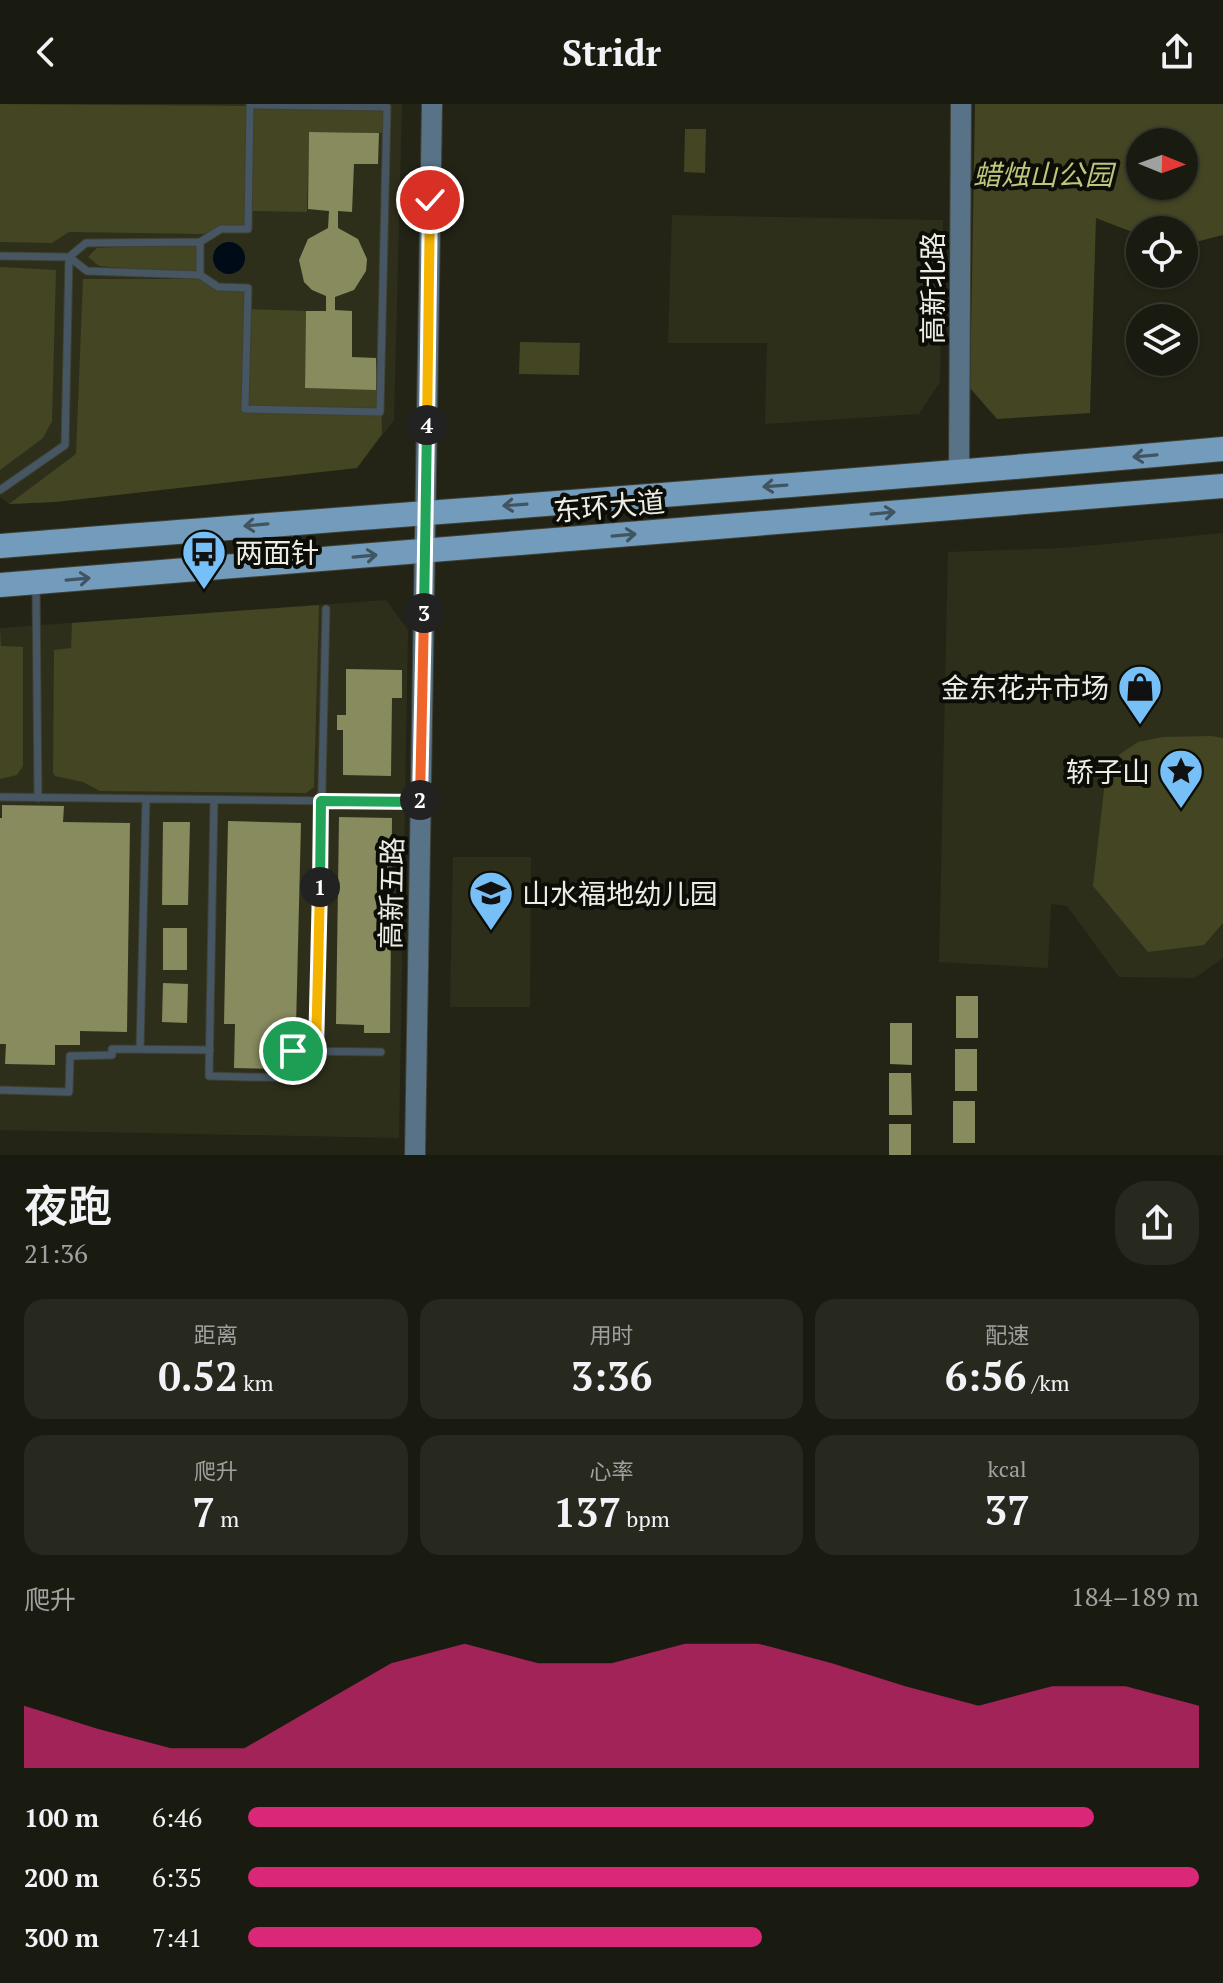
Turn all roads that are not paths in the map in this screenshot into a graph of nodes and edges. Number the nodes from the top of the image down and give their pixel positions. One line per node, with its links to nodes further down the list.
1 (432, 104): 12 (main road, 高新五路)
2 (444, 104): 12 (main road, 高新五路)
3 (961, 104): 9 (main road, 高新北路)
4 (200, 242): 6 (lane); 7 (lane); 7 (lane)
5 (0, 256): 6 (lane)
6 (69, 257): 7 (lane); 11 (lane)
7 (200, 275)
8 (1223, 449): 9 (highway, 东环大道, one-way to 9)
9 (959, 473): 12 (highway, 东环大道, one-way to 12)
10 (1223, 486): 14 (highway, 东环大道, one-way to 10)
11 (0, 490)
12 (431, 511): 13 (highway, 东环大道, one-way to 13); 14 (main road, 高新五路)
13 (0, 546)
14 (431, 550): 15 (highway, 东环大道, one-way to 14); 23 (main road, 高新五路); 30 (main road, 高新五路)
15 (36, 582): 16 (highway, 东环大道); 19 (lane)
16 (0, 585)
17 (326, 609): 22 (lane)
18 (0, 797): 19 (lane)
19 (38, 798): 20 (lane)
20 (146, 799): 21 (lane); 24 (lane)
21 (214, 800): 22 (lane); 25 (lane)
22 (321, 801): 23 (lane); 26 (lane)
23 (420, 802): 29 (main road, 高新五路)
24 (140, 1049): 25 (lane); 28 (lane)
25 (210, 1050): 26 (lane)
26 (316, 1051): 27 (lane)
27 (381, 1052)
28 (0, 1090)
29 (415, 1155)
30 (429, 1155)

